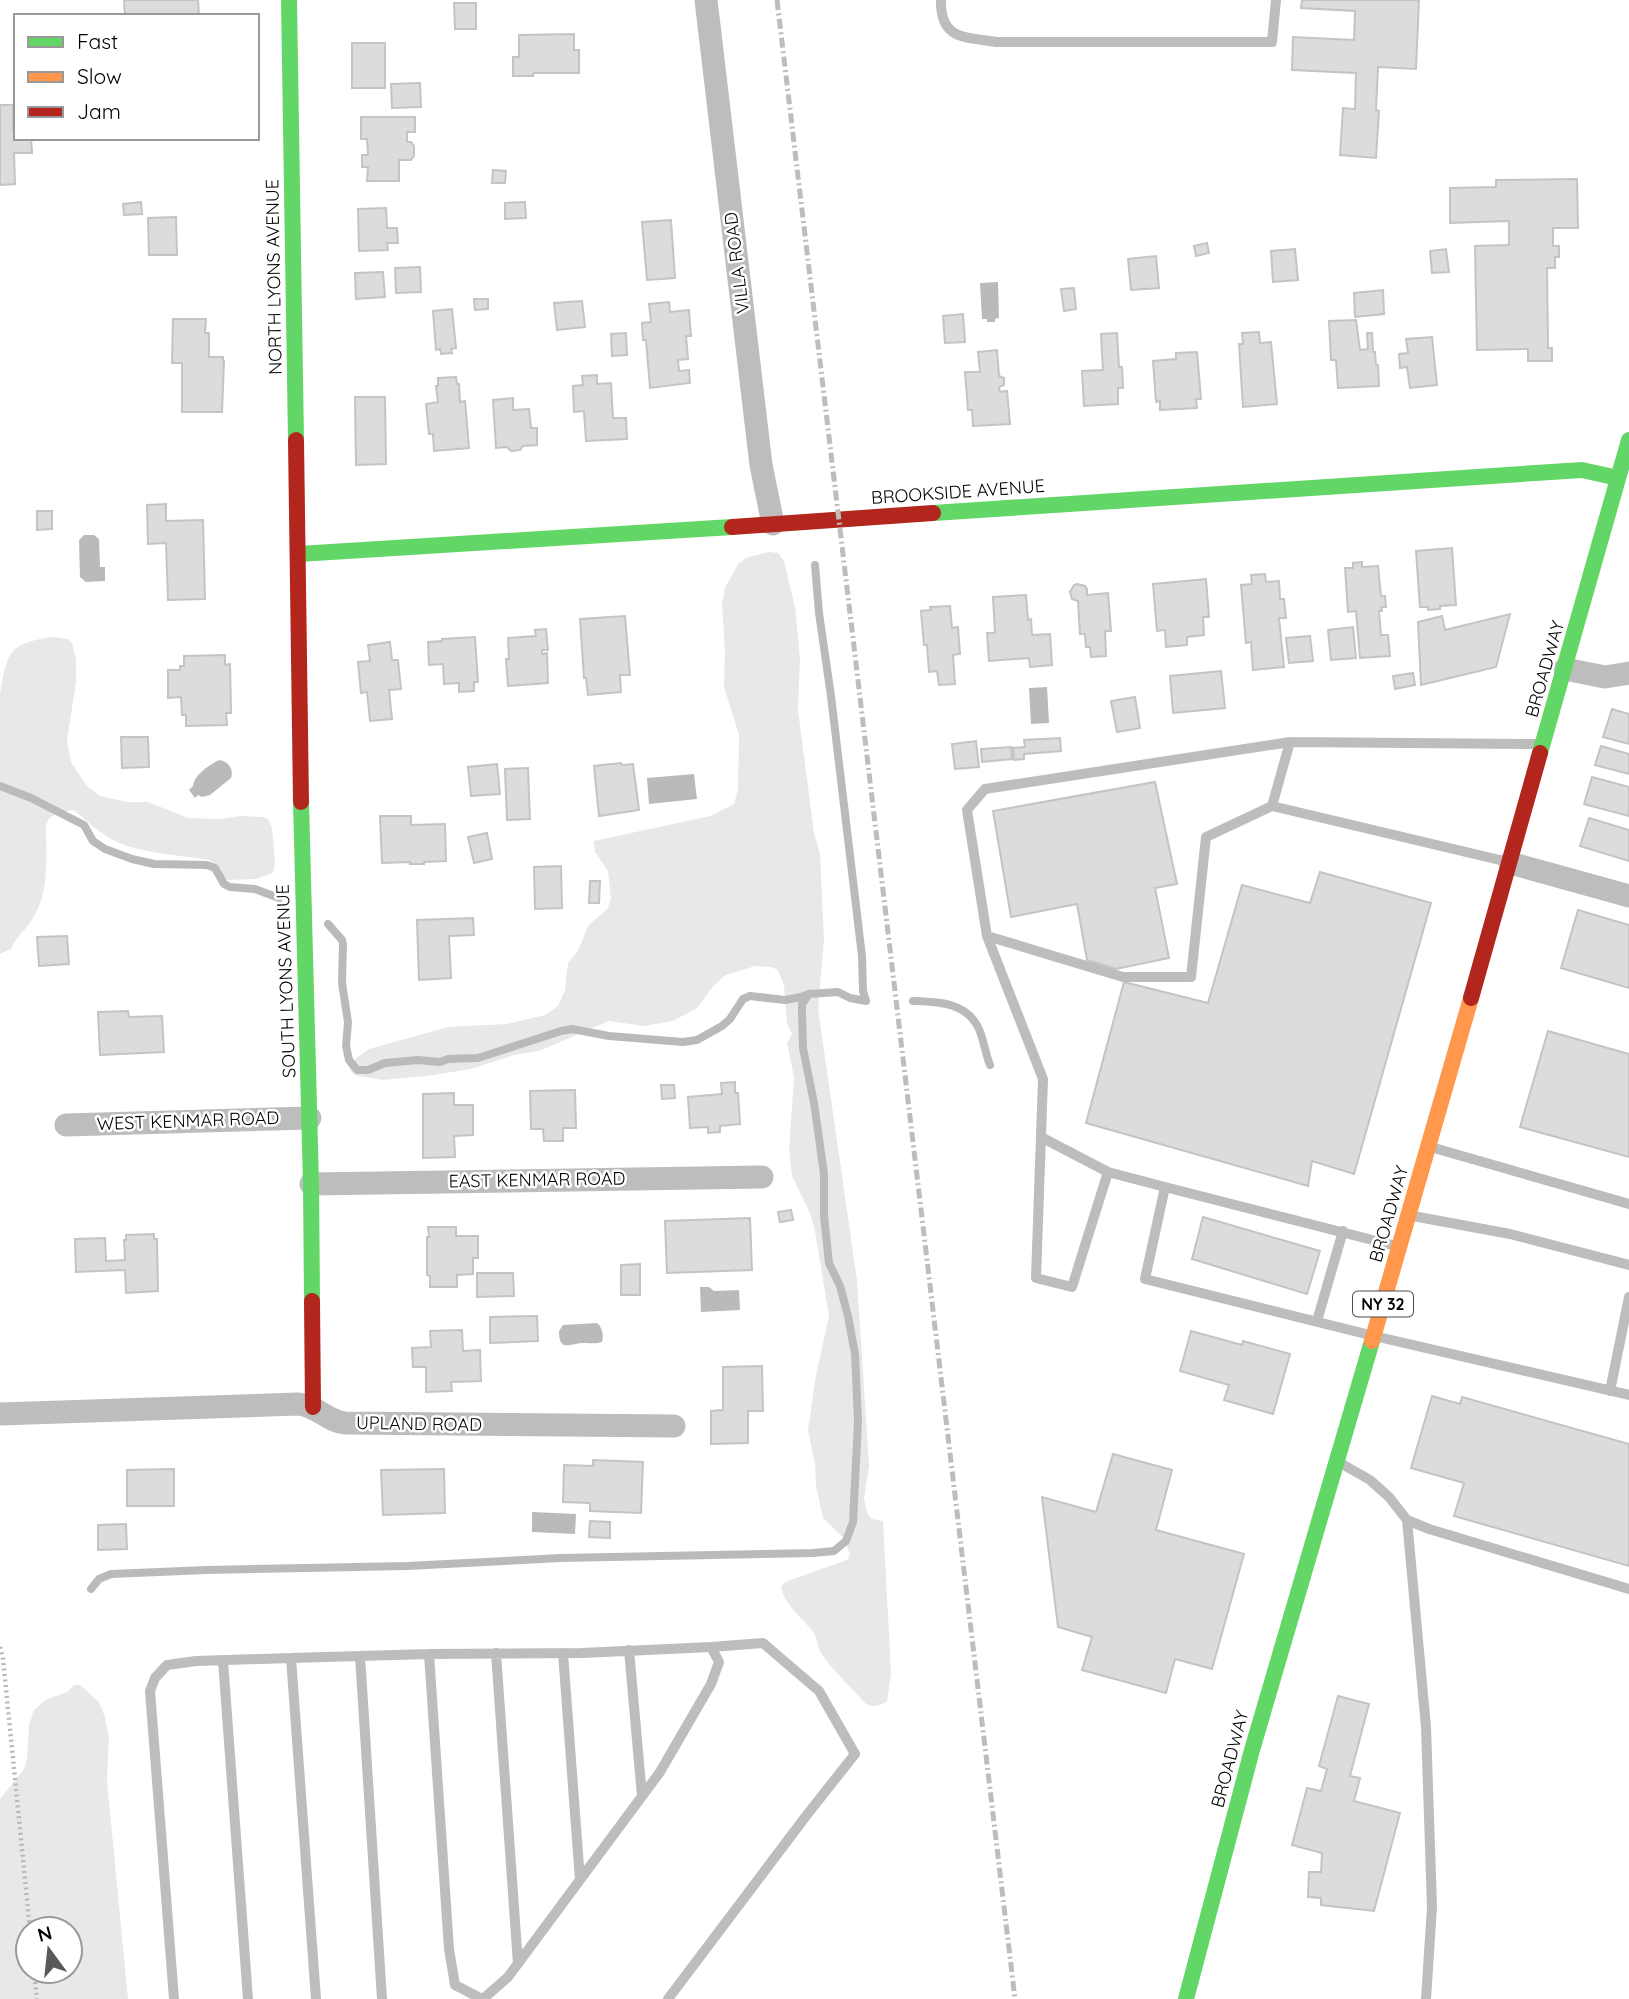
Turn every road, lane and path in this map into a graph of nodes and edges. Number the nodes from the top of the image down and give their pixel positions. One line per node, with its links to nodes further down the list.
1 (289, 0): 8 (street, NORTH LYONS AVENUE)
2 (706, 0): 7 (street, VILLA ROAD)
3 (941, 0): 4 (lane)
4 (1276, 0)
5 (1629, 440): 6 (street, BROADWAY / NY 32)
6 (1618, 478): 7 (street, BROOKSIDE AVENUE); 9 (street, BROADWAY / NY 32)
7 (773, 524): 8 (street, BROOKSIDE AVENUE)
8 (299, 554): 17 (street, SOUTH LYONS AVENUE)
9 (1565, 669): 10 (street); 12 (street, BROADWAY / NY 32)
10 (1629, 673)
11 (1290, 742): 12 (lane); 13 (lane); 16 (lane)
12 (1544, 744): 14 (street, BROADWAY / NY 32)
13 (1272, 806): 14 (lane); 16 (lane)
14 (1510, 863): 15 (street); 20 (street, BROADWAY / NY 32)
15 (1629, 896)
16 (987, 936): 19 (lane)
17 (310, 1118): 18 (street, WEST KENMAR ROAD); 23 (street, SOUTH LYONS AVENUE)
18 (66, 1125)
19 (1041, 1138): 21 (lane); 21 (lane)
20 (1428, 1146): 25 (lane); 26 (street, BROADWAY / NY 32)
21 (1108, 1172): 24 (lane)
22 (762, 1177): 23 (street, EAST KENMAR ROAD)
23 (311, 1184): 35 (street, SOUTH LYONS AVENUE)
24 (1165, 1187): 27 (lane); 31 (lane)
25 (1629, 1204)
26 (1409, 1216): 28 (street, BROADWAY / NY 32); 29 (lane)
27 (1343, 1231): 28 (lane); 31 (lane)
28 (1399, 1246): 32 (street, BROADWAY / NY 32)
29 (1629, 1265)
30 (1629, 1297): 33 (lane)
31 (1317, 1321): 32 (lane)
32 (1374, 1336): 33 (lane); 38 (street, BROADWAY / NY 32)
33 (1610, 1391): 34 (lane)
34 (1629, 1395)
35 (313, 1407): 36 (street, UPLAND ROAD); 37 (street, UPLAND ROAD)
36 (0, 1415)
37 (674, 1426)
38 (1336, 1461): 39 (lane); 60 (street, BROADWAY / NY 32)
39 (1407, 1520): 40 (lane); 61 (lane)
40 (1629, 1589)
41 (0, 1647): 52 (path)
42 (711, 1647): 43 (lane); 50 (lane); 59 (lane)
43 (629, 1650): 45 (lane); 50 (lane)
44 (496, 1653): 45 (lane); 46 (lane); 53 (lane)
45 (563, 1653): 51 (lane)
46 (429, 1654): 47 (lane); 58 (lane)
47 (360, 1656): 48 (lane); 57 (lane)
48 (291, 1658): 49 (lane); 56 (lane)
49 (223, 1661): 54 (lane); 55 (lane)
50 (642, 1796): 51 (lane)
51 (580, 1880): 53 (lane)
52 (29, 1915)
53 (518, 1964): 58 (lane)
54 (174, 1999)
55 (248, 1999)
56 (316, 1999)
57 (382, 1999)
58 (482, 1999)
59 (668, 1999)
60 (1186, 1999)
61 (1426, 1999)

